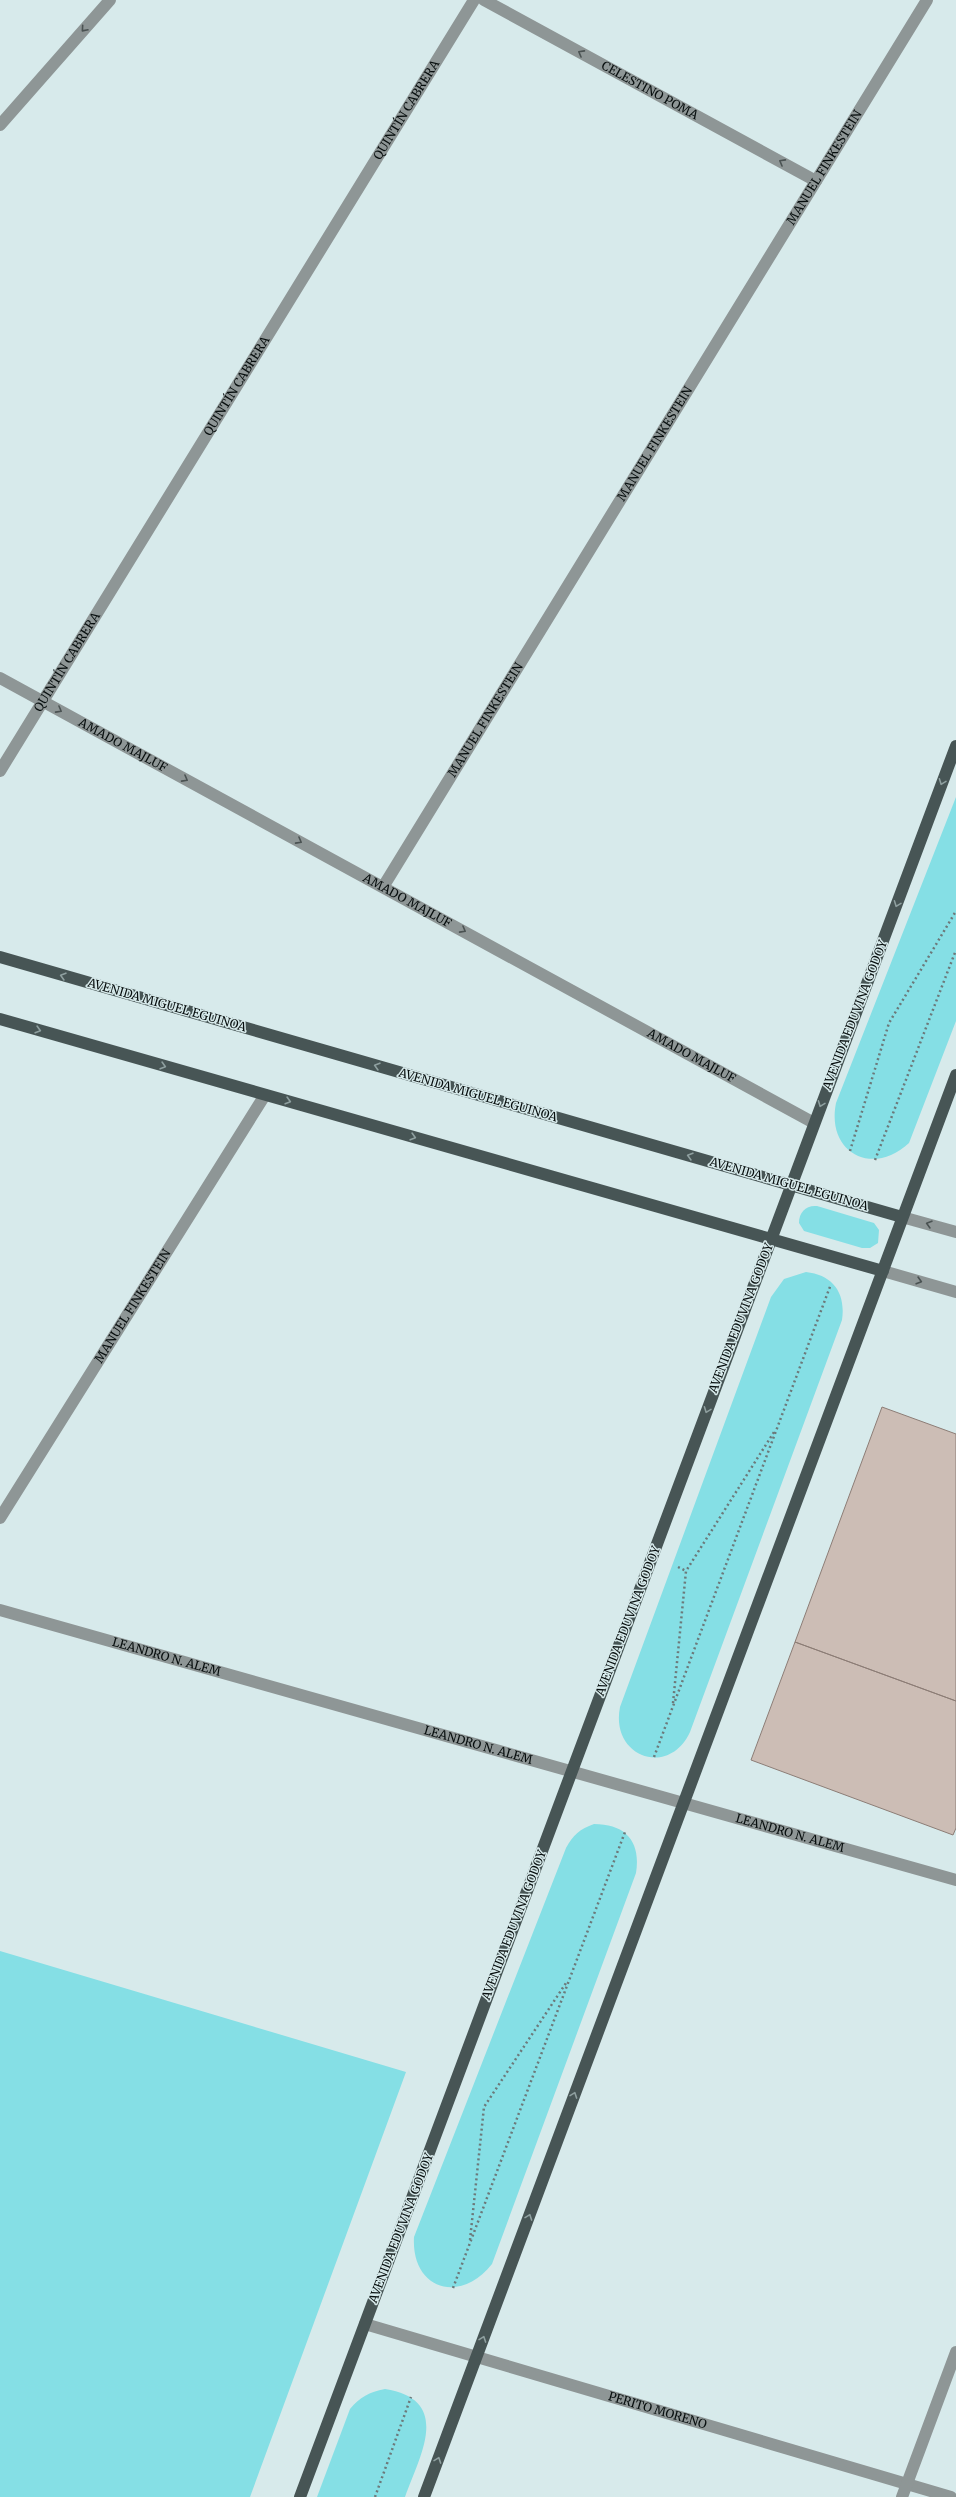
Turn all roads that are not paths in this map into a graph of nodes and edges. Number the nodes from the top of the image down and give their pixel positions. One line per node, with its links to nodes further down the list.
1 (110, 0): 5 (street, one-way to 5)
2 (474, 0): 8 (street, QUINTÍN CABRERA)
3 (484, 0): 6 (street, CELESTINO POMA, one-way to 3)
4 (927, 0): 6 (street, MANUEL FINKESTEIN)
5 (0, 125)
6 (816, 181): 11 (street, MANUEL FINKESTEIN)
7 (0, 678): 8 (street, AMADO MAJLUF)
8 (43, 701): 10 (street, QUINTÍN CABRERA); 11 (street, AMADO MAJLUF, one-way to 11)
9 (956, 746): 16 (main road, AVENIDA EDUVINA GODOY, one-way to 16)
10 (0, 771)
11 (383, 887): 16 (street, AMADO MAJLUF, one-way to 16)
12 (0, 957): 17 (main road, AVENIDA MIGUEL EGUINOA, one-way to 12)
13 (0, 1019): 15 (main road, one-way to 15)
14 (956, 1075): 18 (main road)
15 (265, 1095): 20 (main road, one-way to 20); 23 (street, MANUEL FINKESTEIN)
16 (814, 1123): 17 (main road, AVENIDA EDUVINA GODOY)
17 (791, 1185): 18 (main road, AVENIDA MIGUEL EGUINOA); 20 (main road, AVENIDA EDUVINA GODOY)
18 (902, 1217): 19 (street, AVENIDA MIGUEL EGUINOA, one-way to 18); 21 (main road)
19 (956, 1232)
20 (771, 1239): 21 (main road); 25 (main road, AVENIDA EDUVINA GODOY, one-way to 25)
21 (883, 1271): 22 (street, one-way to 22); 26 (main road)
22 (956, 1292)
23 (0, 1518)
24 (0, 1610): 25 (street, LEANDRO N. ALEM)
25 (571, 1772): 26 (street, LEANDRO N. ALEM); 28 (main road, AVENIDA EDUVINA GODOY)
26 (684, 1803): 27 (street, LEANDRO N. ALEM); 30 (main road, one-way to 26)
27 (956, 1880)
28 (365, 2324): 30 (street, PERITO MORENO); 32 (main road, AVENIDA EDUVINA GODOY)
29 (956, 2352): 31 (street)
30 (477, 2357): 31 (street, PERITO MORENO); 33 (main road, one-way to 30)
31 (906, 2484): 34 (street); 35 (street, PERITO MORENO)
32 (300, 2497)
33 (424, 2497)
34 (902, 2497)
35 (951, 2497)

